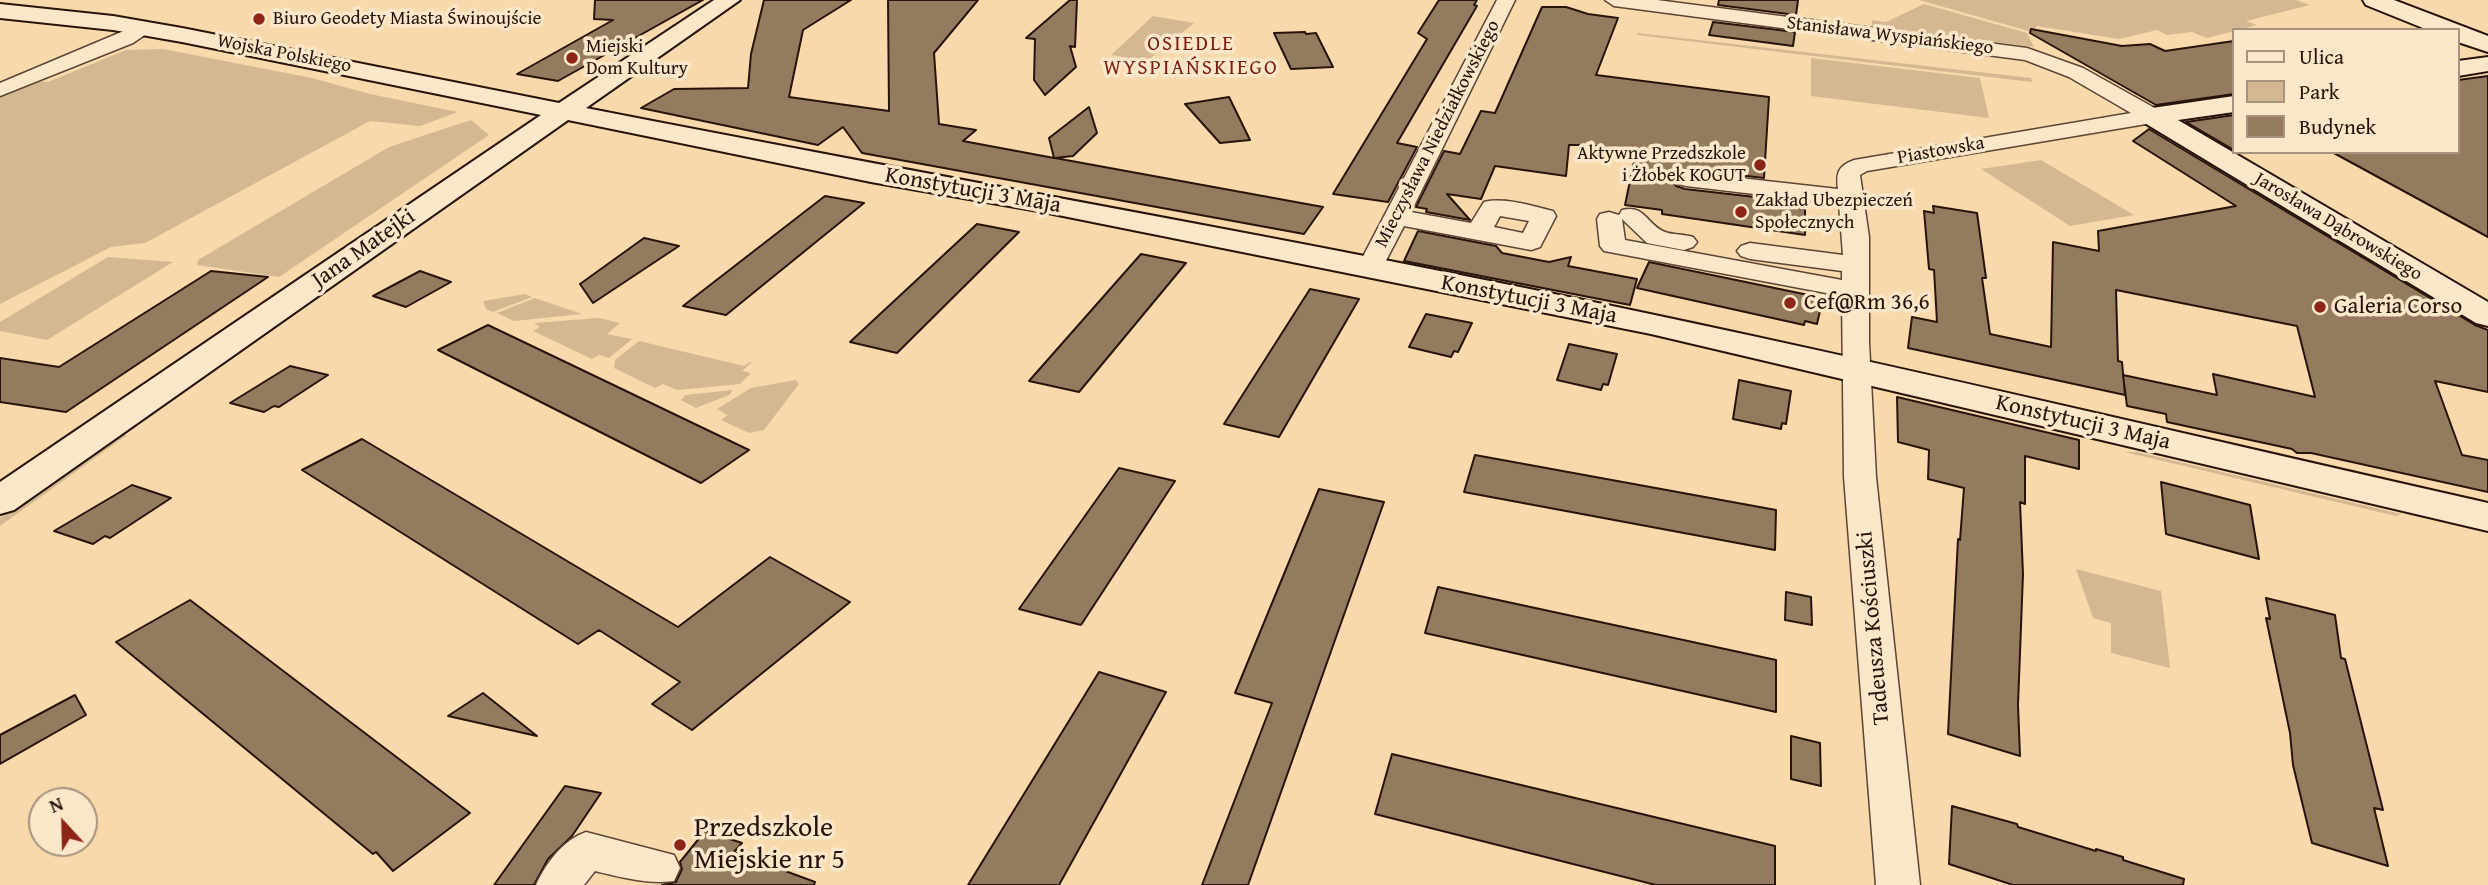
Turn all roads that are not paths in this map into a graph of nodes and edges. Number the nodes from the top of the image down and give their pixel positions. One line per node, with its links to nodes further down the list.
1 (729, 0): 15 (street, Jana Matejki)
2 (1506, 0): 19 (street, Mieczysława Niedziałkowskiego)
3 (1614, 0): 5 (street, Stanisława Wyspiańskiego)
4 (2374, 0): 8 (street)
5 (1675, 4): 16 (street, Stanisława Wyspiańskiego)
6 (0, 11): 7 (street, Wojska Polskiego)
7 (145, 28): 13 (street); 15 (street, Wojska Polskiego)
8 (2444, 28)
9 (2460, 34): 10 (street)
10 (2488, 45)
11 (2488, 64): 12 (street)
12 (2460, 69)
13 (0, 90)
14 (2232, 104): 16 (street, Piastowska)
15 (565, 112): 21 (street, Konstytucji 3 Maja); 25 (street, Jana Matejki)
16 (2152, 116): 18 (street, Piastowska); 23 (street, Jarosława Dąbrowskiego)
17 (1686, 179): 18 (street)
18 (1851, 198): 22 (street, Piastowska)
19 (1396, 217): 20 (street); 21 (street, Mieczysława Niedziałkowskiego)
20 (1478, 233)
21 (1370, 268): 24 (street, Konstytucji 3 Maja)
22 (1856, 278): 22 (street); 24 (street, Piastowska)
23 (2488, 316)
24 (1856, 371): 26 (street, Konstytucji 3 Maja); 29 (street, Tadeusza Kościuszki)
25 (0, 501)
26 (2488, 516)
27 (658, 868): 28 (street)
28 (558, 885)
29 (1898, 885)

